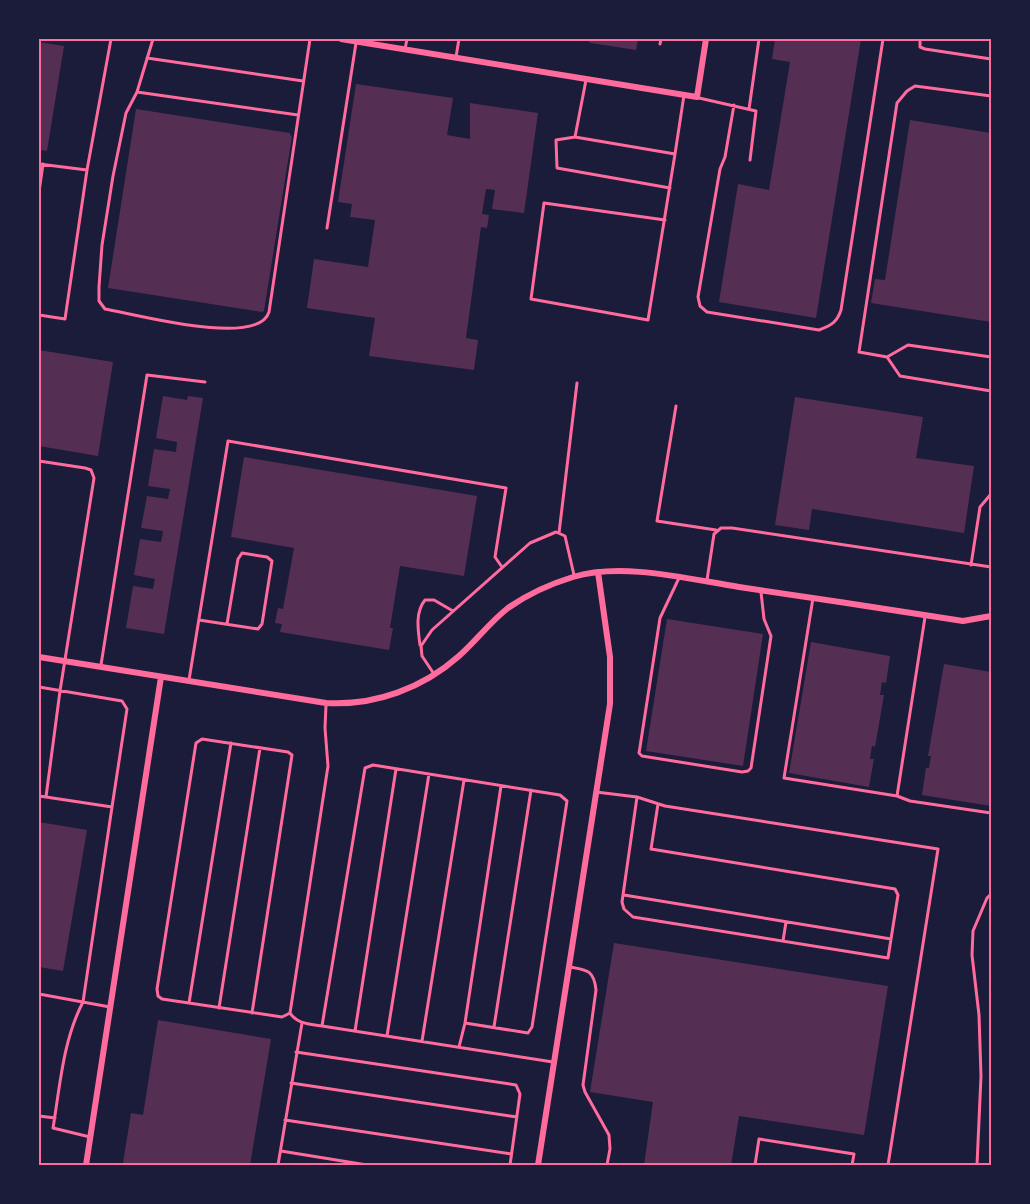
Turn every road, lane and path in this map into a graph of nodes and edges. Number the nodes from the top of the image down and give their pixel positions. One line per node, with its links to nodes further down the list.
1 (110, 39): 31 (lane)
2 (153, 39): 16 (lane)
3 (310, 39): 19 (lane)
4 (341, 39): 12 (street)
5 (406, 39): 14 (lane)
6 (459, 39): 15 (lane)
7 (661, 39): 13 (lane)
8 (706, 39): 23 (street)
9 (759, 39): 25 (lane)
10 (883, 39): 24 (lane)
11 (920, 39): 17 (lane)
12 (356, 41): 14 (street); 35 (lane)
13 (660, 44)
14 (405, 49): 15 (street)
15 (456, 57): 18 (street)
16 (147, 58): 19 (lane); 20 (lane)
17 (991, 59)
18 (586, 79): 21 (street); 27 (lane)
19 (303, 81): 26 (lane)
20 (137, 92): 26 (lane); 26 (lane)
21 (684, 95): 23 (street); 28 (lane)
22 (991, 96): 37 (lane)
23 (697, 97): 24 (lane)
24 (734, 105): 25 (lane)
25 (749, 109): 29 (lane)
26 (298, 115)
27 (575, 137): 28 (lane); 32 (lane)
28 (675, 154): 32 (lane)
29 (750, 160)
30 (41, 164): 31 (lane); 33 (lane)
31 (87, 170): 36 (lane)
32 (670, 188): 34 (lane)
33 (39, 192)
34 (665, 220): 34 (lane)
35 (327, 228)
36 (39, 315)
37 (887, 357): 38 (lane); 41 (lane)
38 (991, 357)
39 (205, 382): 64 (lane)
40 (577, 383): 46 (lane)
41 (991, 391)
42 (676, 406): 45 (lane)
43 (39, 461): 63 (lane)
44 (991, 494): 47 (lane)
45 (716, 530): 47 (lane); 53 (lane)
46 (559, 533): 48 (lane); 51 (lane)
47 (971, 564): 49 (lane)
48 (502, 567): 56 (lane); 59 (lane)
49 (991, 567)
50 (598, 572): 51 (street); 52 (street); 78 (street)
51 (574, 577): 65 (street)
52 (679, 578): 53 (street); 54 (lane)
53 (706, 582): 54 (street)
54 (761, 590): 55 (street)
55 (813, 598): 57 (street); 80 (lane)
56 (453, 611): 61 (lane); 61 (lane)
57 (926, 615): 58 (street); 80 (lane)
58 (991, 616)
59 (199, 620): 60 (lane); 67 (lane)
60 (227, 624): 60 (lane)
61 (421, 646): 65 (lane)
62 (39, 657): 63 (street)
63 (65, 661): 64 (street); 69 (lane)
64 (100, 667): 66 (street)
65 (435, 676): 70 (street)
66 (161, 677): 67 (street); 95 (street)
67 (189, 681): 70 (street)
68 (39, 687): 69 (lane)
69 (60, 690): 81 (lane); 84 (lane)
70 (326, 703): 98 (lane)
71 (231, 743): 72 (lane); 94 (lane); 94 (lane)
72 (260, 748): 96 (lane); 97 (lane)
73 (396, 769): 74 (lane); 101 (lane); 103 (lane)
74 (429, 774): 75 (lane); 104 (lane)
75 (464, 780): 76 (lane); 105 (lane)
76 (501, 786): 77 (lane); 100 (lane)
77 (531, 790): 102 (lane); 102 (lane)
78 (595, 792): 82 (lane); 91 (street)
79 (39, 796): 81 (lane)
80 (897, 796): 85 (lane)
81 (46, 797): 84 (lane)
82 (637, 797): 83 (lane); 87 (lane)
83 (658, 804): 89 (lane); 125 (lane)
84 (112, 807): 93 (lane)
85 (991, 813)
86 (991, 894): 126 (lane)
87 (623, 895): 88 (lane); 90 (lane)
88 (786, 922): 89 (lane); 90 (lane)
89 (891, 939): 90 (lane)
90 (783, 941)
91 (568, 966): 108 (street); 122 (lane)
92 (39, 994): 93 (lane)
93 (84, 1002): 95 (lane); 112 (lane)
94 (189, 1003): 96 (lane)
95 (110, 1007): 114 (street)
96 (219, 1008): 97 (lane)
97 (252, 1013): 98 (lane)
98 (290, 1013): 99 (lane)
99 (302, 1023): 101 (lane); 107 (lane)
100 (465, 1023): 102 (lane); 106 (lane)
101 (322, 1026): 103 (lane)
102 (494, 1027)
103 (355, 1031): 104 (lane)
104 (387, 1036): 105 (lane)
105 (422, 1041): 106 (lane)
106 (459, 1047): 108 (lane)
107 (297, 1052): 109 (lane); 111 (lane)
108 (554, 1062): 121 (street)
109 (291, 1083): 111 (lane); 113 (lane)
110 (39, 1116): 112 (lane)
111 (517, 1117): 116 (lane)
112 (55, 1118): 114 (lane)
113 (285, 1120): 115 (lane); 116 (lane)
114 (90, 1137): 117 (street)
115 (281, 1151): 118 (lane); 119 (lane)
116 (511, 1154): 120 (lane)
117 (86, 1165)
118 (278, 1165)
119 (367, 1165)
120 (510, 1165)
121 (538, 1165)
122 (608, 1165)
123 (755, 1165): 124 (lane)
124 (852, 1165)
125 (888, 1165)
126 (977, 1165)

